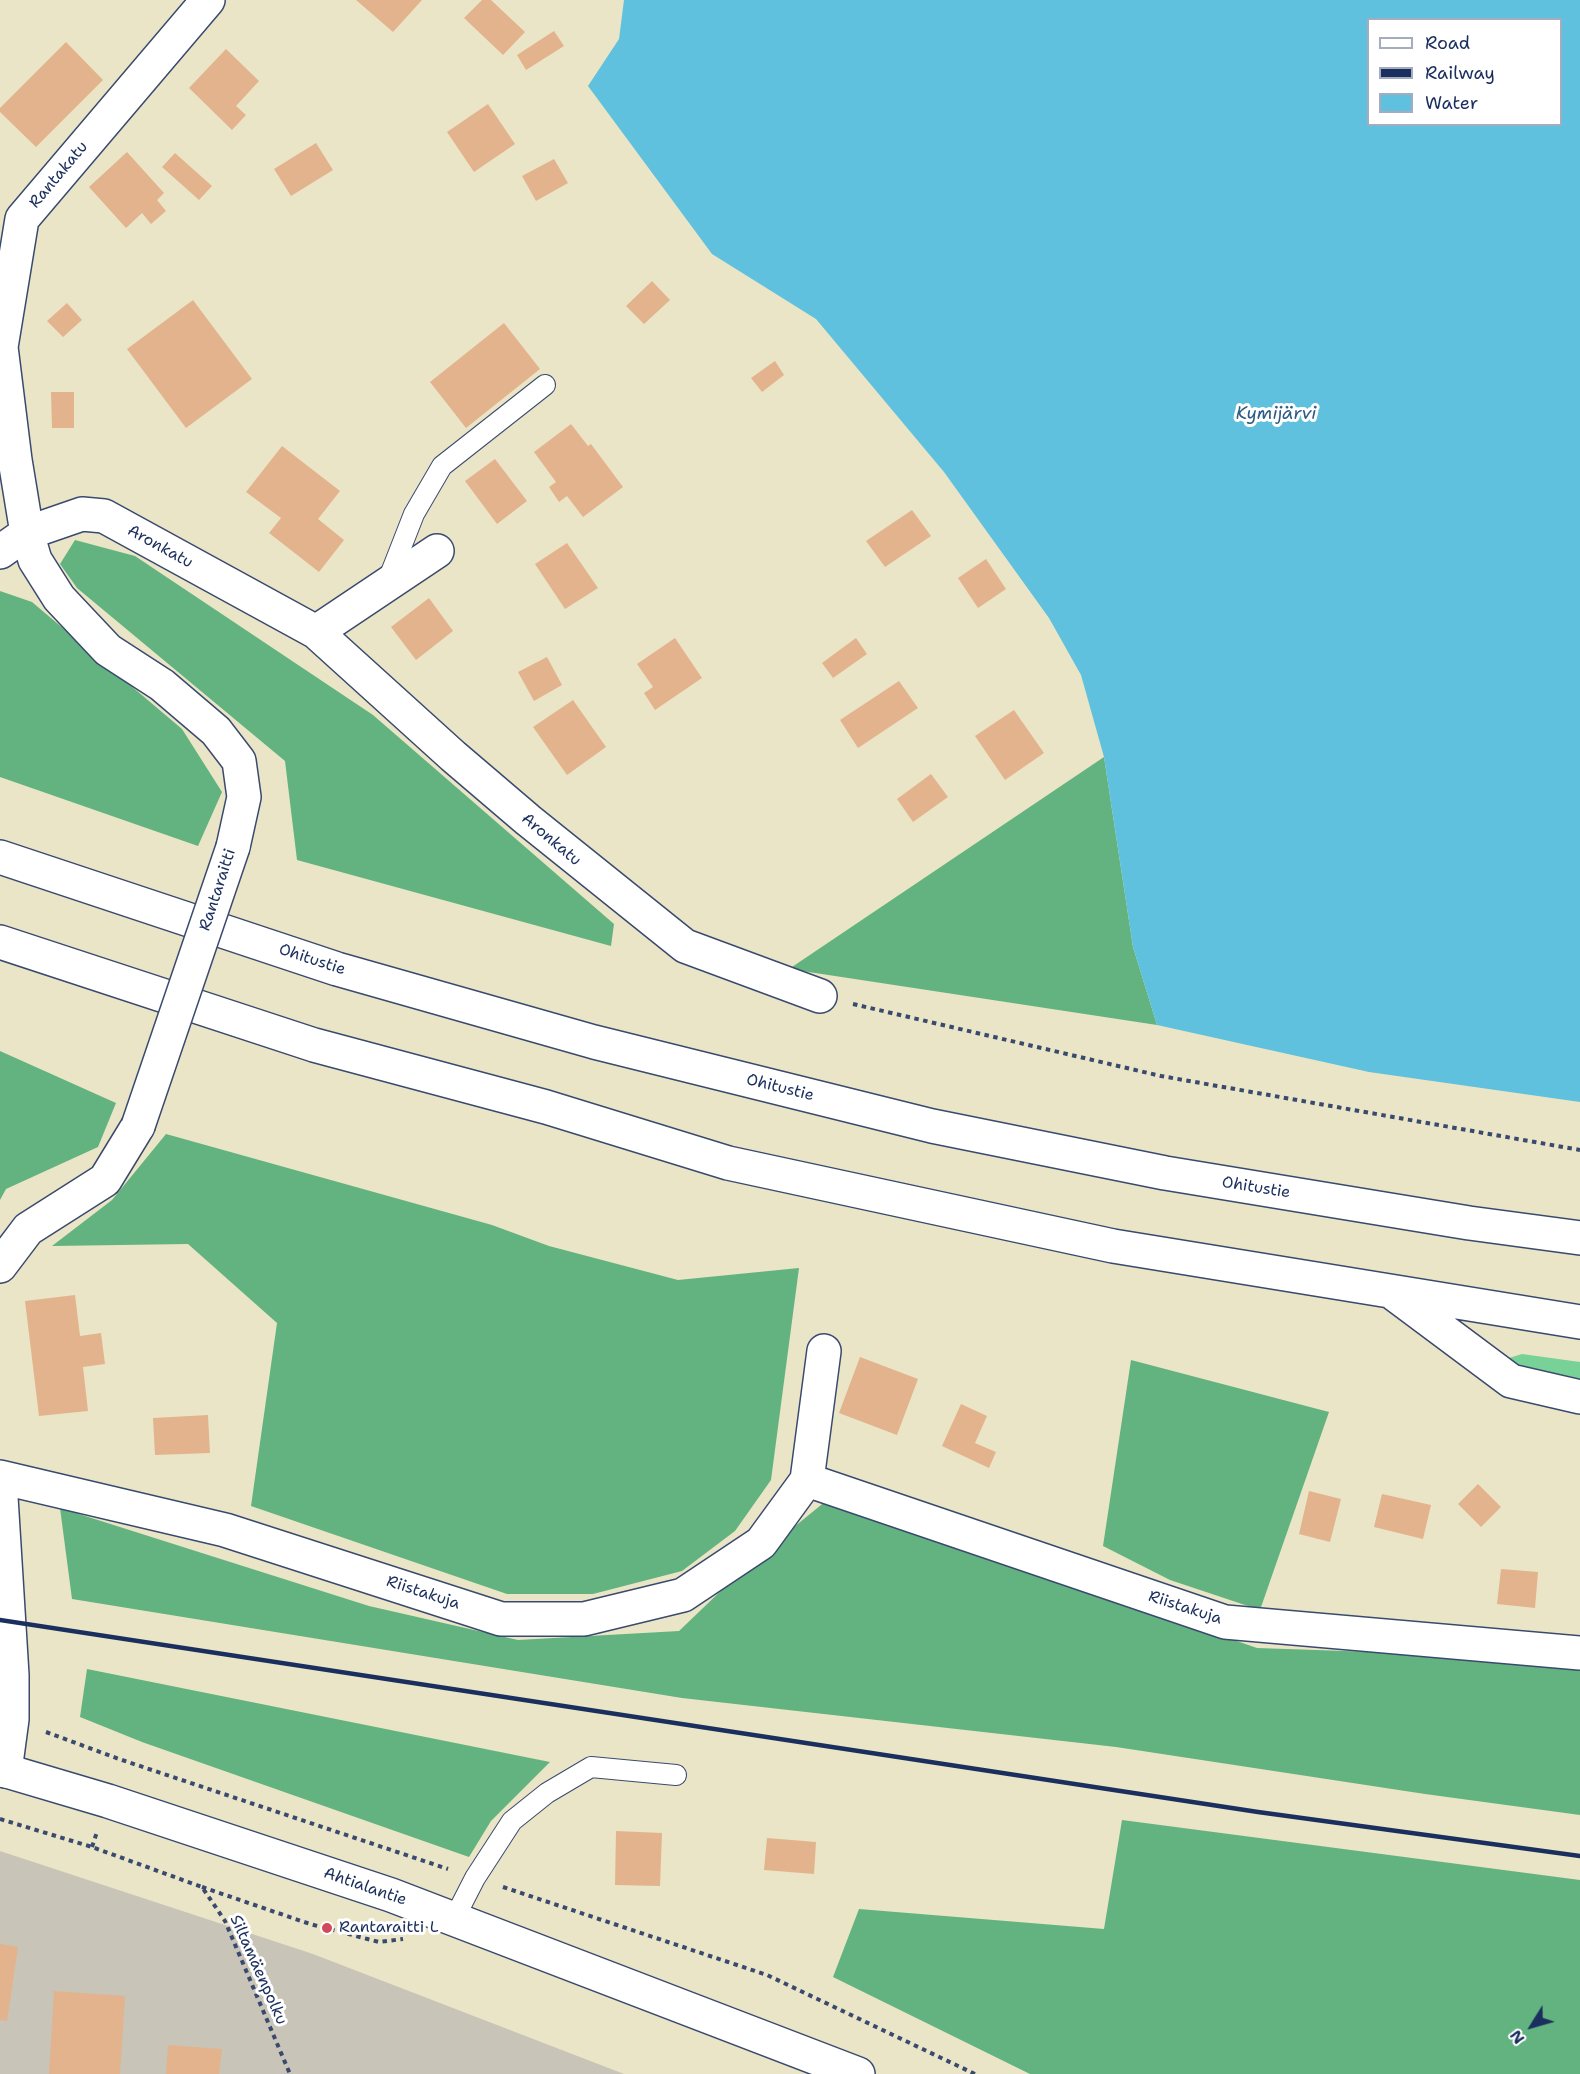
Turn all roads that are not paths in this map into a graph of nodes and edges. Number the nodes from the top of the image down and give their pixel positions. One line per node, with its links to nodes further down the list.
1 (208, 0): 3 (main road, Rantakatu)
2 (545, 385): 6 (lane)
3 (27, 533): 5 (main road, Aronkatu); 7 (main road, Aronkatu); 12 (main road, Rantaraitti, bridge)
4 (436, 551): 6 (main road)
5 (0, 552)
6 (387, 583): 7 (main road)
7 (316, 632): 10 (main road, Aronkatu)
8 (0, 857): 11 (main road, Ohitustie)
9 (0, 942): 13 (main road)
10 (820, 996)
11 (1580, 1238)
12 (0, 1266)
13 (1389, 1290): 14 (main road); 16 (main road)
14 (1580, 1322)
15 (824, 1350): 18 (main road, Riistakuja)
16 (1580, 1396)
17 (0, 1476): 18 (main road, Riistakuja)
18 (807, 1480): 20 (main road, Riistakuja)
19 (0, 1481): 21 (main road)
20 (1580, 1653)
21 (3, 1770): 23 (main road, Ahtialantie)
22 (676, 1775): 23 (lane)
23 (454, 1919): 24 (main road, Ahtialantie)
24 (858, 2074)

